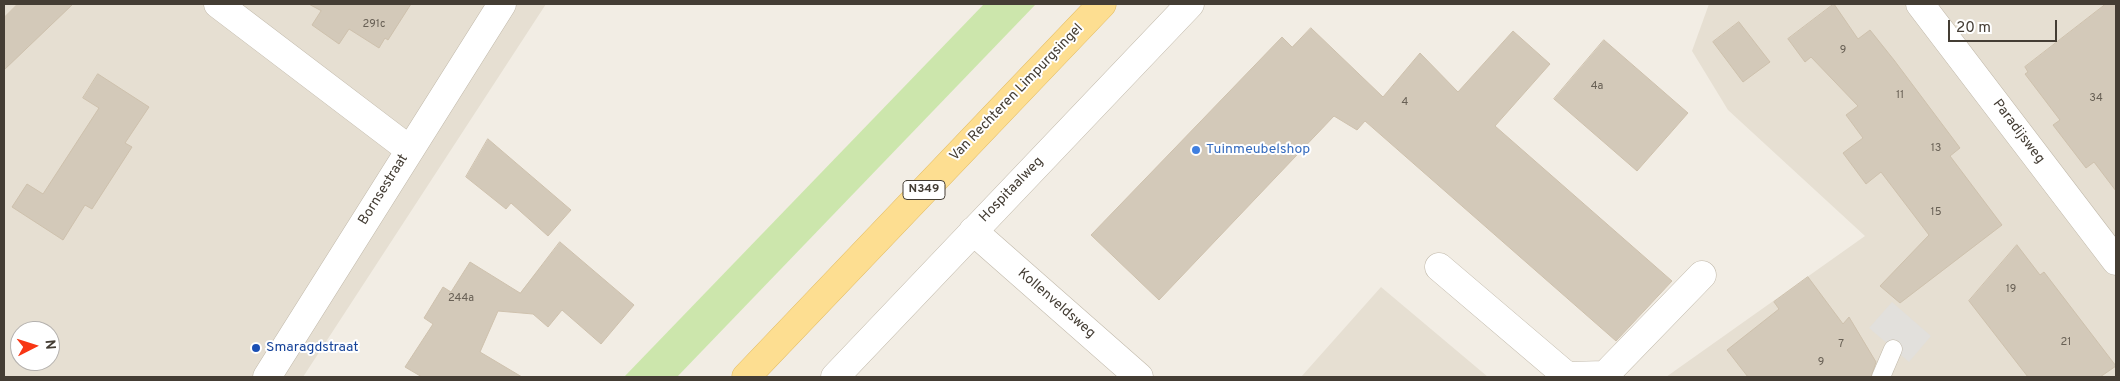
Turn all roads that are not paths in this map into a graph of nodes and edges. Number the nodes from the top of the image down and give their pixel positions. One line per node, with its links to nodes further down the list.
1 (218, 4): 6 (street)
2 (502, 4): 6 (street, Bornsestraat)
3 (1102, 4): 13 (main road, Van Rechteren Limpurgsingel / N349)
4 (1190, 4): 7 (street, Hospitaalweg)
5 (1920, 4): 8 (street, Paradijsweg)
6 (410, 150): 12 (street, Bornsestraat)
7 (973, 231): 14 (street, Hospitaalweg); 15 (street, Kollenveldsweg)
8 (2116, 261)
9 (1439, 267): 10 (street)
10 (1702, 275)
11 (1893, 349): 16 (lane)
12 (267, 377)
13 (746, 377)
14 (835, 377)
15 (1139, 377)
16 (1881, 377)

